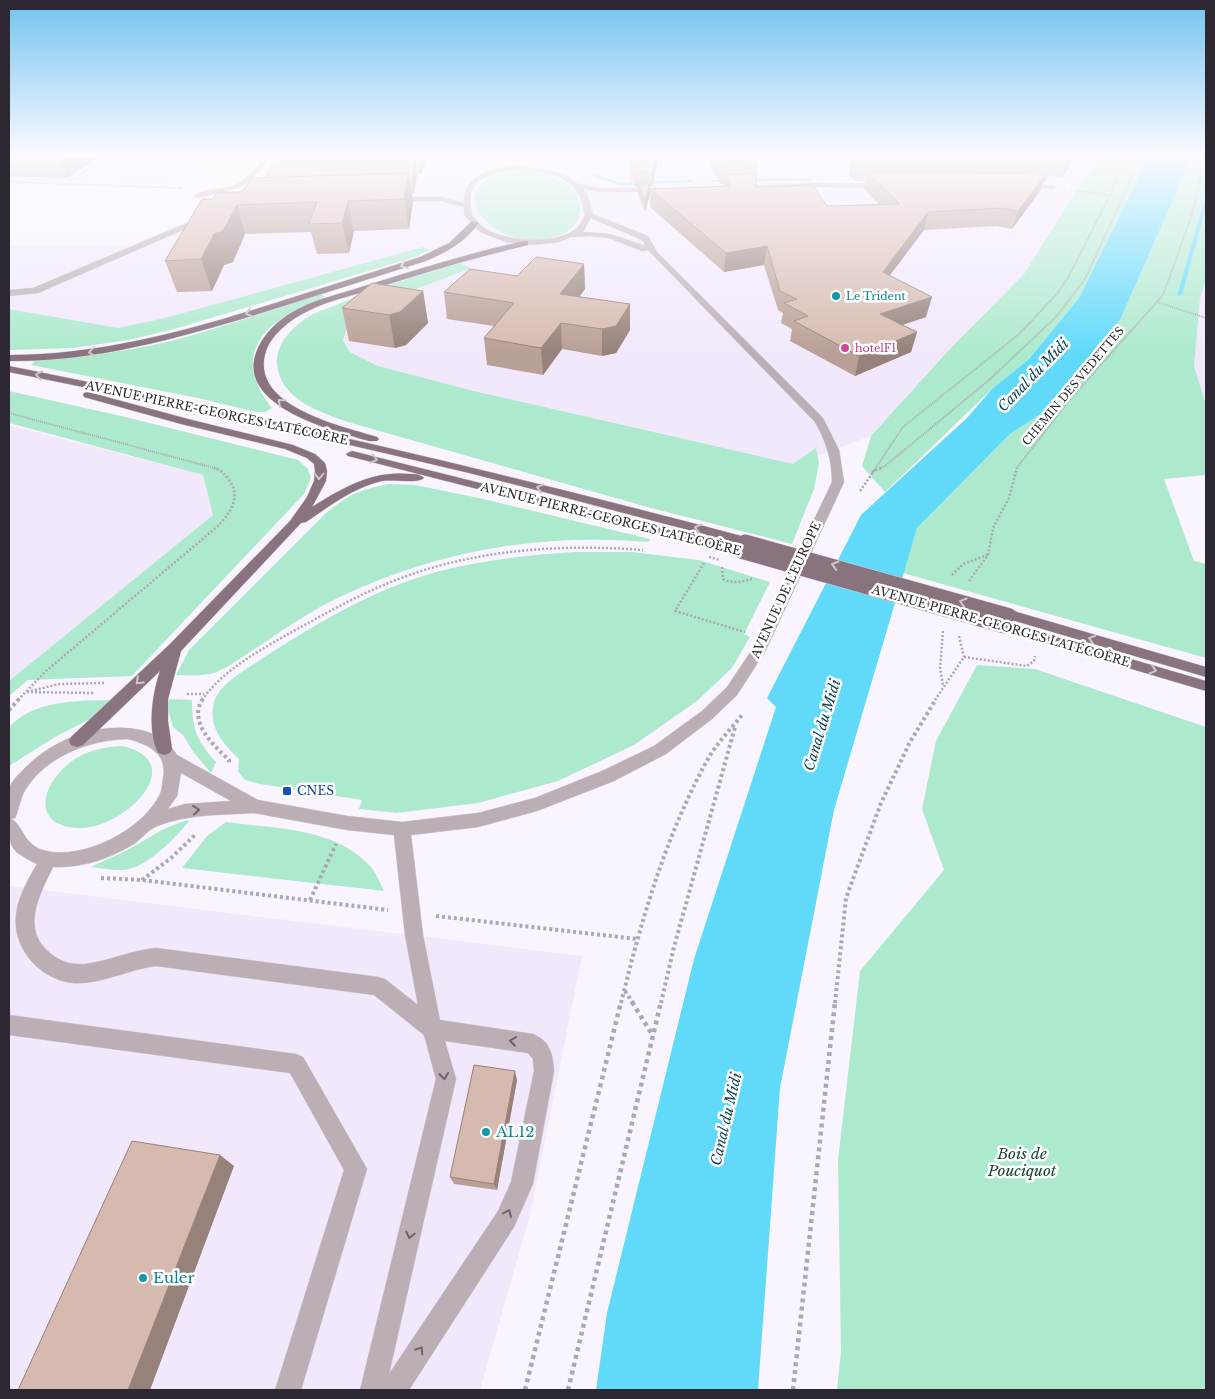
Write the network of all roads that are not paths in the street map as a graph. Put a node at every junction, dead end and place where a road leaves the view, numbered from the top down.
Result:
1 (197, 222) edge
2 (586, 222) edge
3 (608, 222) edge
4 (475, 223) joint
5 (572, 235) junction
6 (525, 242) junction
7 (654, 253) junction
8 (9, 293) edge
9 (9, 358) edge
10 (9, 369) edge
11 (9, 380) edge
12 (88, 395) junction
13 (462, 468) junction
14 (583, 512) junction
15 (294, 524) junction
16 (743, 546) junction
17 (1008, 621) junction
18 (175, 648) junction
19 (1206, 672) edge
20 (1206, 686) edge
21 (77, 741) junction
22 (168, 754) junction
23 (10, 804) edge
24 (254, 806) junction
25 (149, 822) junction
26 (9, 826) edge
27 (402, 829) junction
28 (48, 860) junction
29 (9, 1025) edge
30 (432, 1029) junction
31 (288, 1390) edge
32 (374, 1390) edge
33 (394, 1390) edge

1 - 8 street
2 - 5 street
3 - 7 street, AVENUE DE L'EUROPE
4 - 6 street, AVENUE DE L'EUROPE
4 -> 9 main road
5 - 6 street, AVENUE DE L'EUROPE
5 - 7 street, AVENUE DE L'EUROPE
13 -> 6 main road
7 - 27 street, AVENUE DE L'EUROPE
13 -> 10 main road, AVENUE PIERRE-GEORGES LATÉCOÈRE
11 - 12 main road, AVENUE PIERRE-GEORGES LATÉCOÈRE
12 -> 14 main road, AVENUE PIERRE-GEORGES LATÉCOÈRE
12 -> 15 main road
16 -> 13 main road, AVENUE PIERRE-GEORGES LATÉCOÈRE
14 - 15 main road
14 - 16 main road, AVENUE PIERRE-GEORGES LATÉCOÈRE
15 - 18 main road
16 - 17 main road, AVENUE PIERRE-GEORGES LATÉCOÈRE, bridge
19 -> 17 main road, AVENUE PIERRE-GEORGES LATÉCOÈRE
17 -> 20 main road, AVENUE PIERRE-GEORGES LATÉCOÈRE
18 -> 21 main road
18 - 22 main road
21 - 22 street, AVENUE DE L'EUROPE
21 - 23 street, AVENUE DE L'EUROPE
22 - 24 street, AVENUE DE L'EUROPE
22 - 25 street
25 -> 24 street, AVENUE DE L'EUROPE
24 - 27 street, AVENUE DE L'EUROPE
25 - 28 street
26 - 28 street
27 - 30 street
28 - 30 street
29 - 31 street
30 -> 32 street
33 -> 30 street

